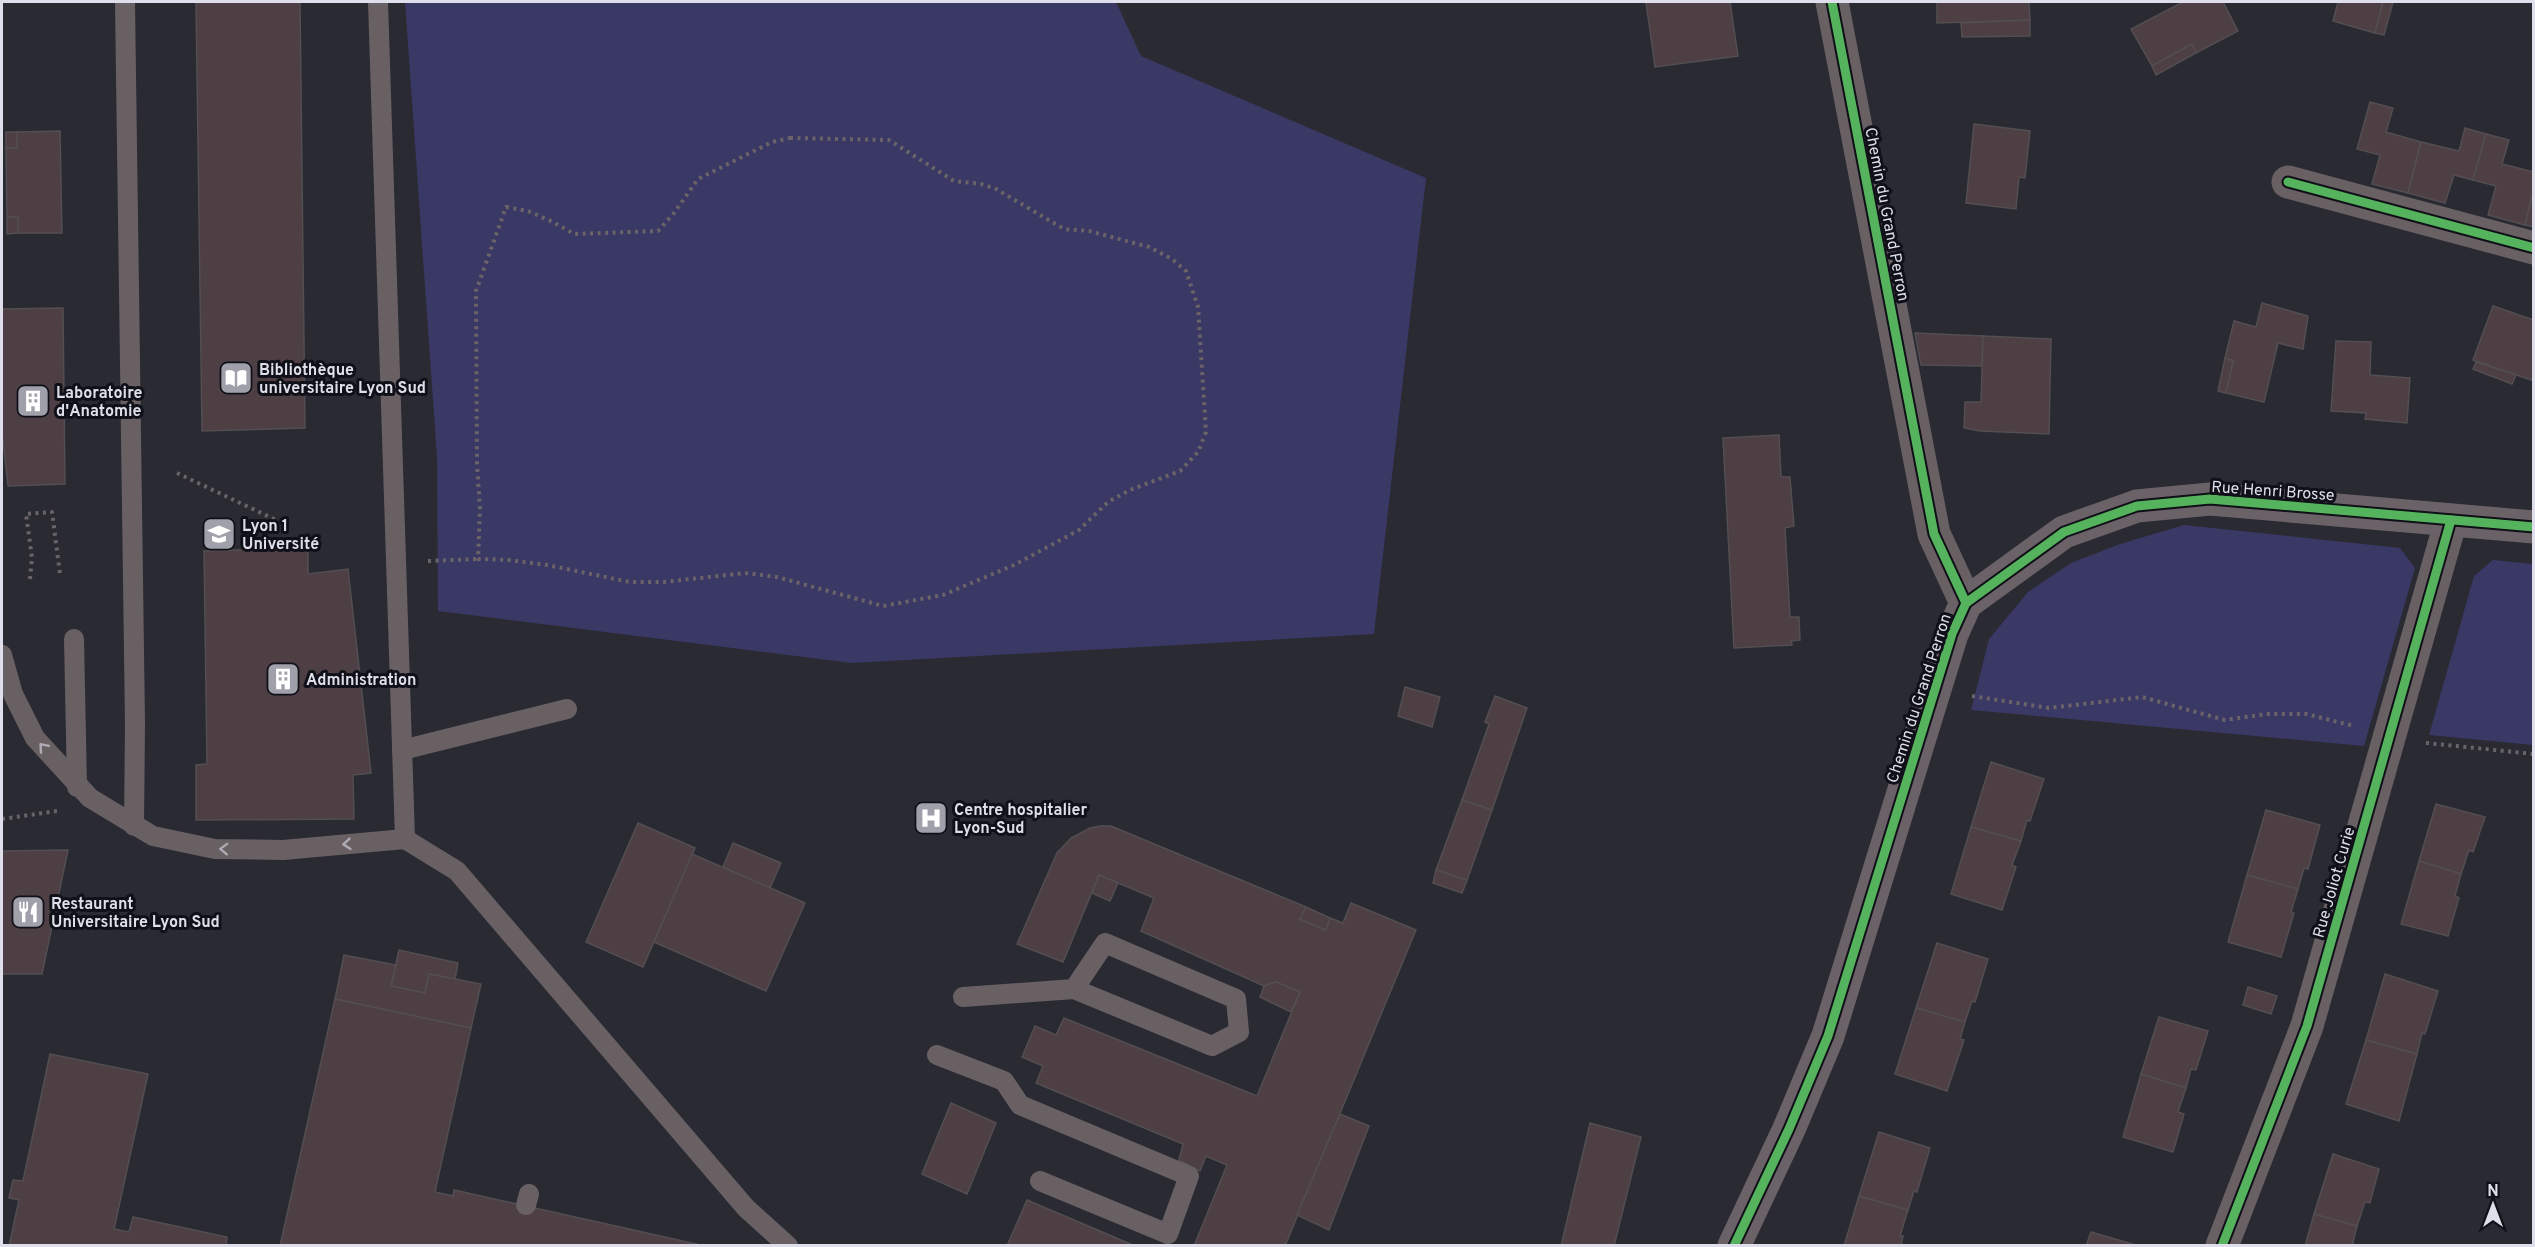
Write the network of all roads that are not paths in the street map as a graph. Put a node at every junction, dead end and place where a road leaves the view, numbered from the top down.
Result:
1 (125, 2) edge
2 (378, 2) edge
3 (1832, 2) edge
4 (2289, 182) dead end
5 (2534, 248) edge
6 (2451, 520) junction
7 (2534, 528) edge
8 (1966, 603) junction
9 (74, 639) dead end
10 (2, 655) edge
11 (567, 709) dead end
12 (402, 750) junction
13 (77, 787) junction
14 (134, 826) junction
15 (405, 839) junction
16 (1074, 988) junction
17 (963, 997) dead end
18 (937, 1055) dead end
19 (1040, 1181) dead end
20 (788, 1245) edge
21 (1734, 1245) edge
22 (2222, 1245) edge

1 - 14 lane
2 - 12 lane
3 - 8 street, Chemin du Grand Perron
4 - 5 street
6 - 7 street, Rue Henri Brosse
6 - 8 street, Rue Henri Brosse
6 - 22 street, Rue Joliot Curie
8 - 21 street, Chemin du Grand Perron
9 - 13 lane
13 -> 10 lane
11 - 12 lane
12 - 15 lane
13 - 14 lane
15 -> 14 lane
15 - 20 lane
16 - 16 lane
16 - 17 lane
18 - 19 lane

